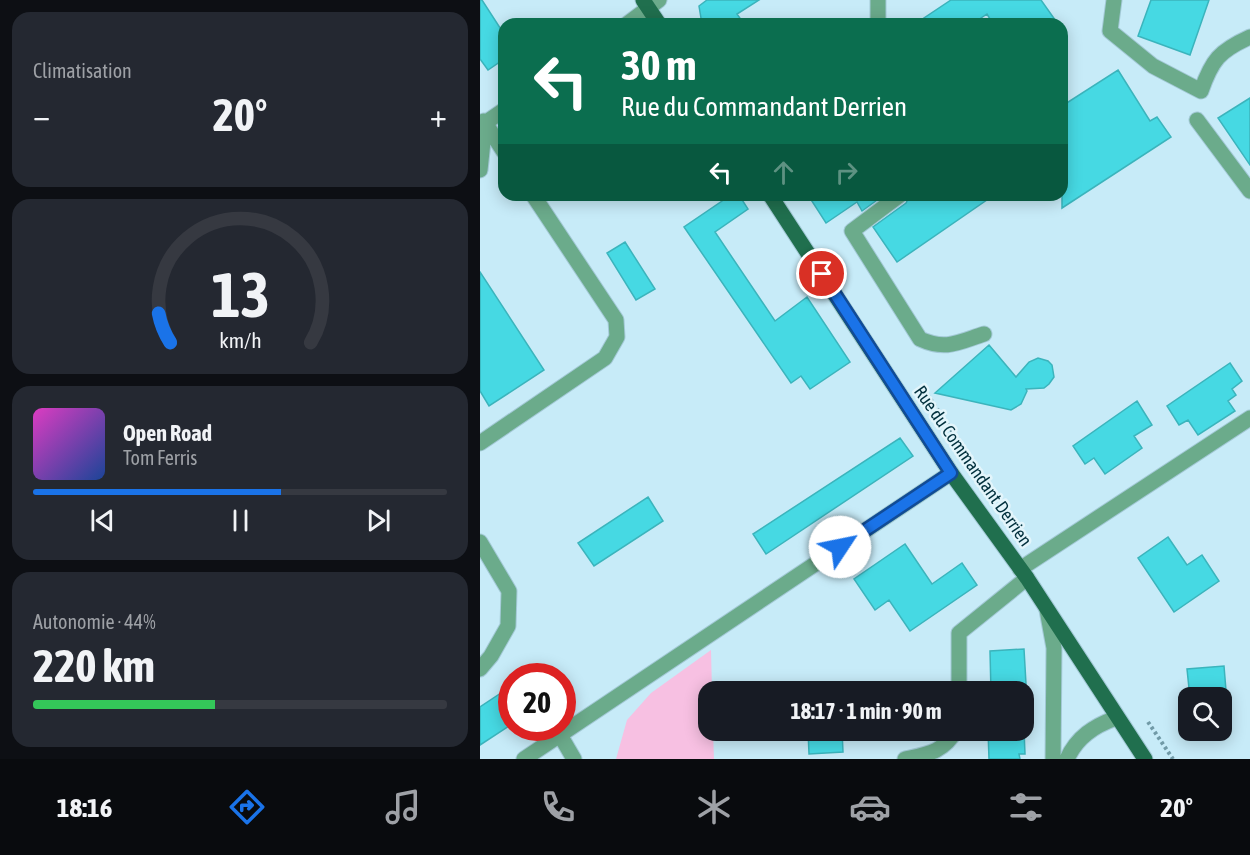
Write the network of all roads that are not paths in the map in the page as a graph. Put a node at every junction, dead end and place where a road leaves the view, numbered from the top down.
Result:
1 (878, 0) edge
2 (1114, 0) edge
3 (650, 2) edge
4 (633, 18) edge
5 (657, 18) edge
6 (878, 18) edge
7 (1250, 37) edge
8 (498, 113) edge
9 (482, 120) edge
10 (1197, 120) dead end
11 (498, 143) edge
12 (480, 170) edge
13 (1250, 191) edge
14 (537, 201) edge
15 (774, 201) edge
16 (892, 201) edge
17 (984, 334) dead end
18 (1250, 418) edge
19 (480, 443) edge
20 (951, 473) junction
21 (480, 542) edge
22 (1024, 574) junction
23 (1046, 607) junction
24 (480, 669) edge
25 (959, 681) edge
26 (1116, 718) junction
27 (576, 724) edge
28 (551, 741) edge
29 (564, 741) edge
30 (950, 741) edge
31 (524, 759) edge
32 (574, 759) edge
33 (905, 759) edge
34 (1053, 759) edge
35 (1067, 759) edge
36 (1144, 759) edge

1 - 6 street
2 - 7 street
3 - 4 street
3 - 5 main road
8 - 9 street
9 - 11 street
9 - 12 street
10 - 13 street
14 - 19 street
15 - 20 main road, Rue du Commandant Derrien
16 - 17 street
18 - 22 street
20 - 22 main road, Rue du Commandant Derrien
20 - 27 street
21 - 24 street
22 - 23 main road, Rue du Commandant Derrien
22 - 25 street
23 - 26 main road, Rue du Commandant Derrien
23 - 34 street
26 - 35 street
26 - 36 main road, Rue du Commandant Derrien
28 - 31 street
29 - 32 street
30 - 33 street

